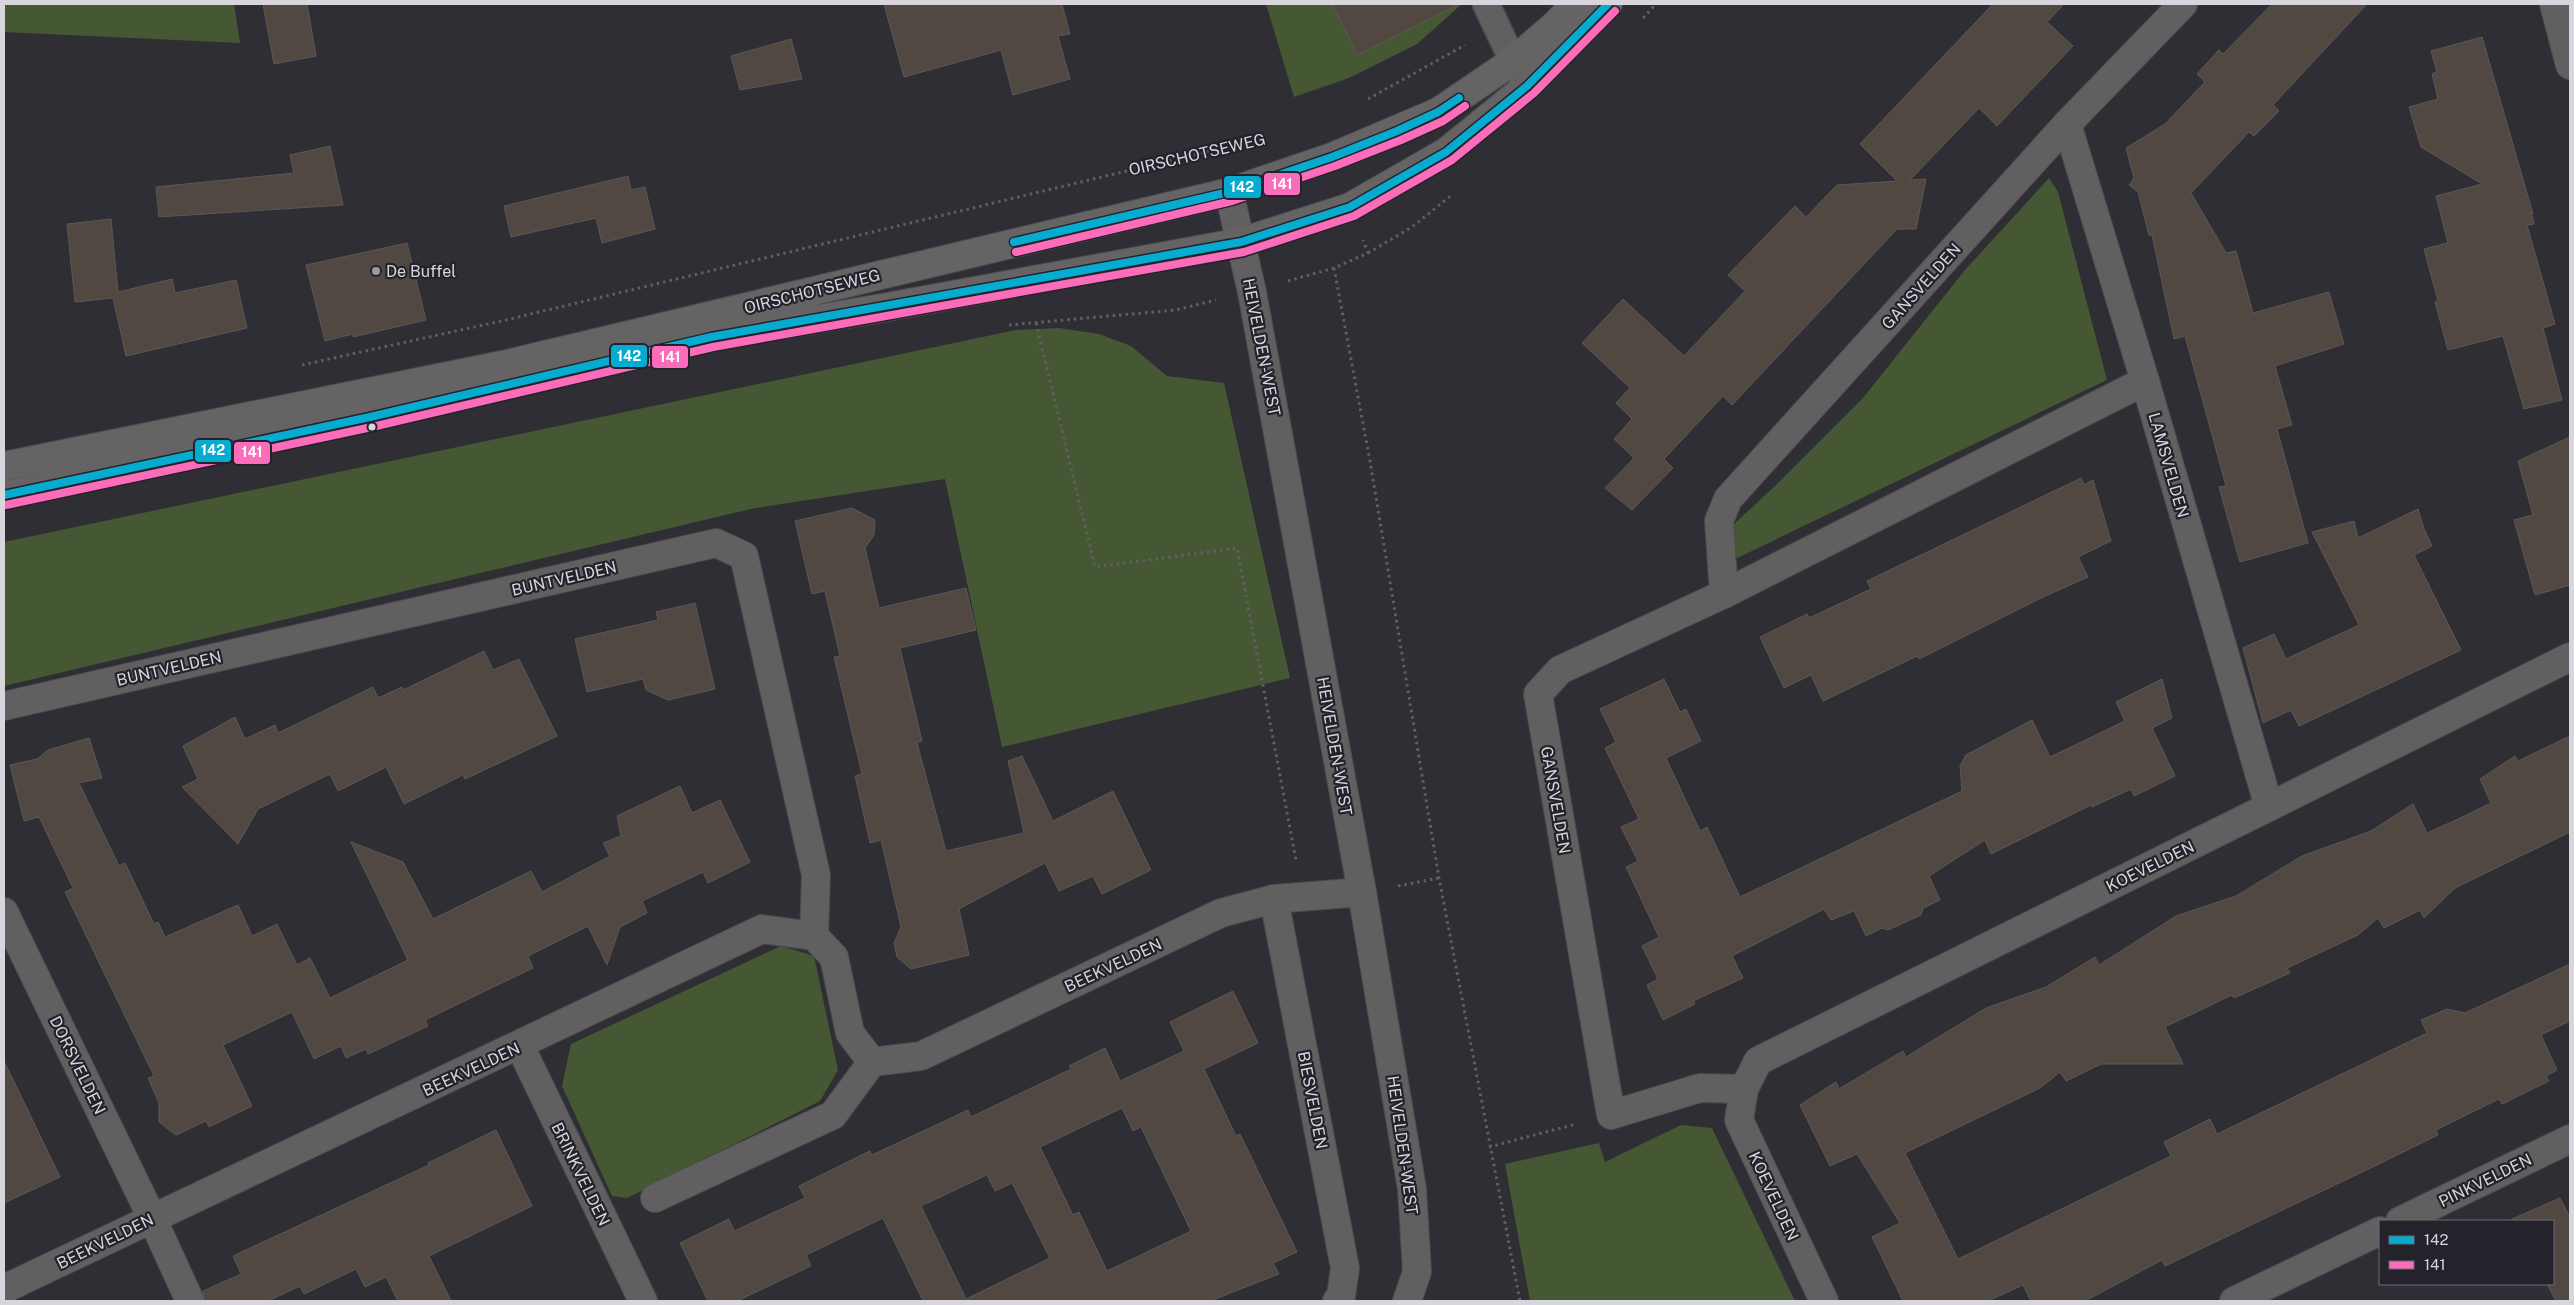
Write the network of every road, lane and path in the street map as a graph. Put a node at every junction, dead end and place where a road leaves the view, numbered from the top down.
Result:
1 (1575, 4) edge
2 (1608, 4) edge
3 (2183, 4) edge
4 (2554, 4) edge
5 (1490, 12) edge
6 (1513, 61) junction
7 (2570, 65) edge
8 (1527, 86) junction
9 (1362, 102) dead end
10 (2067, 124) junction
11 (1261, 139) dead end
12 (1230, 192) junction
13 (1241, 242) junction
14 (1252, 292) junction
15 (1036, 323) junction
16 (1003, 326) dead end
17 (294, 366) dead end
18 (2145, 381) junction
19 (4, 466) edge
20 (4, 494) edge
21 (1724, 594) junction
22 (2570, 657) edge
23 (4, 706) edge
24 (2268, 807) junction
25 (1362, 892) junction
26 (1303, 896) junction
27 (1274, 899) junction
28 (4, 912) edge
29 (814, 936) junction
30 (520, 1046) junction
31 (872, 1062) junction
32 (1744, 1089) junction
33 (1611, 1115) junction
34 (2570, 1139) edge
35 (1489, 1147) junction
36 (655, 1198) dead end
37 (152, 1218) junction
38 (2402, 1220) edge
39 (2379, 1231) edge
40 (4, 1289) edge
41 (190, 1301) edge
42 (643, 1301) edge
43 (1337, 1301) edge
44 (1407, 1301) edge
45 (1520, 1301) edge
46 (1824, 1301) edge
47 (2234, 1301) edge

1 - 6 main road, OIRSCHOTSEWEG
2 - 8 main road, OIRSCHOTSEWEG
3 - 10 street, GANSVELDEN
4 - 7 street
5 - 6 lane
5 - 9 path
6 - 8 lane
6 - 12 main road, OIRSCHOTSEWEG
8 - 13 main road, OIRSCHOTSEWEG
10 - 18 street, LAMSVELDEN
10 - 21 street, GANSVELDEN
11 - 17 path, OIRSCHOTSEWEG
12 - 13 street, HEIVELDEN-WEST
12 - 19 main road, OIRSCHOTSEWEG
13 - 14 street, HEIVELDEN-WEST
13 - 20 main road, OIRSCHOTSEWEG
14 - 15 path
14 - 25 street, HEIVELDEN-WEST
14 - 35 path
15 - 16 path
15 - 26 path
18 - 21 street, GANSVELDEN
18 - 24 street, LAMSVELDEN
21 - 33 street, GANSVELDEN
22 - 24 street, KOEVELDEN
23 - 29 street, BUNTVELDEN
24 - 32 street, KOEVELDEN
25 - 26 street, BEEKVELDEN
25 - 44 street, HEIVELDEN-WEST
26 - 27 street, BEEKVELDEN
27 - 31 street, BEEKVELDEN
27 - 43 street, BIESVELDEN
28 - 37 street, DORSVELDEN
29 - 30 street, BEEKVELDEN
29 - 31 street
30 - 37 street, BEEKVELDEN
30 - 42 street, BRINKVELDEN
31 - 36 street
32 - 33 street
32 - 46 street, KOEVELDEN
33 - 35 path
34 - 38 street, PINKVELDEN
35 - 45 path
37 - 40 street, BEEKVELDEN
37 - 41 street, DORSVELDEN
39 - 47 street

